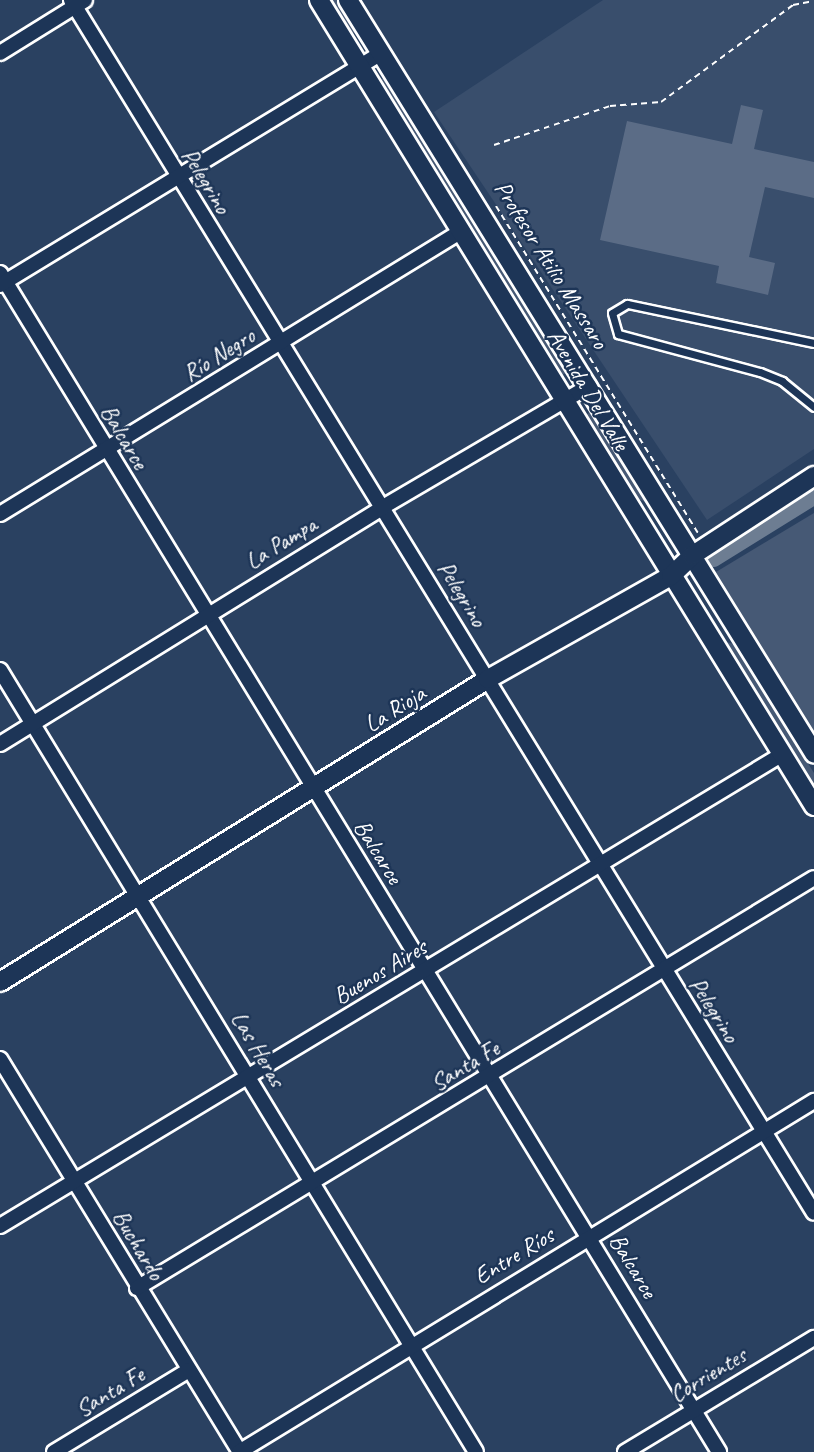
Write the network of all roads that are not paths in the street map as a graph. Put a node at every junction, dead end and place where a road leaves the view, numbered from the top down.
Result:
1 (319, 0) edge
2 (348, 0) edge
3 (77, 2) edge
4 (0, 53) edge
5 (381, 53) junction
6 (359, 66) junction
7 (176, 176) junction
8 (460, 232) junction
9 (2, 280) edge
10 (814, 343) edge
11 (280, 344) junction
12 (589, 386) junction
13 (566, 399) junction
14 (814, 407) edge
15 (106, 451) junction
16 (814, 477) edge
17 (383, 507) junction
18 (0, 514) edge
19 (700, 551) junction
20 (671, 576) junction
21 (206, 616) junction
22 (0, 670) edge
23 (488, 679) junction
24 (33, 724) junction
25 (0, 744) edge
26 (814, 753) edge
27 (781, 755) junction
28 (313, 789) junction
29 (814, 806) edge
30 (599, 866) junction
31 (814, 878) edge
32 (140, 896) junction
33 (663, 970) junction
34 (425, 972) junction
35 (0, 982) edge
36 (0, 1059) edge
37 (248, 1077) junction
38 (490, 1077) junction
39 (814, 1101) edge
40 (763, 1131) junction
41 (75, 1182) junction
42 (314, 1182) junction
43 (814, 1213) edge
44 (0, 1226) edge
45 (589, 1237) junction
46 (137, 1288) junction
47 (814, 1338) edge
48 (410, 1345) junction
49 (189, 1370) junction
50 (693, 1410) junction
51 (54, 1452) edge
52 (239, 1452) edge
53 (476, 1452) edge
54 (625, 1452) edge
55 (719, 1452) edge

1 - 6 main road, Avenida Del Valle
2 - 5 main road, Avenida Del Valle
3 - 4 street
3 - 7 street, Pelegrino
5 - 6 street
5 - 12 main road, Avenida Del Valle
6 - 7 street
6 - 8 main road, Avenida Del Valle
7 - 9 street
7 - 11 street, Pelegrino
8 - 11 street, Río Negro
8 - 13 main road, Avenida Del Valle
9 - 15 street, Balcarce
10 - 14 lane
11 - 15 street, Río Negro
11 - 17 street, Pelegrino
12 - 13 street, La Pampa
12 - 19 main road, Avenida Del Valle
13 - 17 street, La Pampa
13 - 20 main road, Avenida Del Valle
15 - 18 street, Río Negro
15 - 21 street, Balcarce
16 - 19 main road, La Rioja
17 - 21 street, La Pampa
17 - 23 street, Pelegrino
19 - 20 main road, La Rioja
19 - 26 main road, Avenida Del Valle
20 - 23 main road, La Rioja
20 - 27 main road, Avenida Del Valle
21 - 24 street, La Pampa
21 - 28 street, Balcarce
22 - 24 street, Las Heras
23 - 28 main road, La Rioja
23 - 30 street, Pelegrino
24 - 25 street, La Pampa
24 - 32 street, Las Heras
27 - 29 main road, Avenida Del Valle
27 - 30 street, Buenos Aires
28 - 32 main road, La Rioja
28 - 34 street, Balcarce
30 - 33 street, Pelegrino
30 - 34 street, Buenos Aires
31 - 33 street, Santa Fe
32 - 35 main road, La Rioja
32 - 37 street, Las Heras
33 - 38 street, Santa Fe
33 - 40 street, Pelegrino
34 - 37 street, Buenos Aires
34 - 38 street, Balcarce
36 - 41 street, Buchardo
37 - 41 street, Buenos Aires
37 - 42 street, Las Heras
38 - 42 street, Santa Fe
38 - 45 street, Balcarce
39 - 40 street, Entre Ríos
40 - 43 street, Pelegrino
40 - 45 street, Entre Ríos
41 - 44 street, Buenos Aires
41 - 46 street, Buchardo
42 - 46 street, Santa Fe
42 - 48 street, Las Heras
45 - 48 street, Entre Ríos
45 - 50 street, Balcarce
46 - 49 street, Buchardo
47 - 50 street, Corrientes
48 - 52 street, Entre Ríos
48 - 53 street, Las Heras
49 - 51 street, Santa Fe
49 - 52 street, Buchardo
50 - 54 street, Corrientes
50 - 55 street, Balcarce

